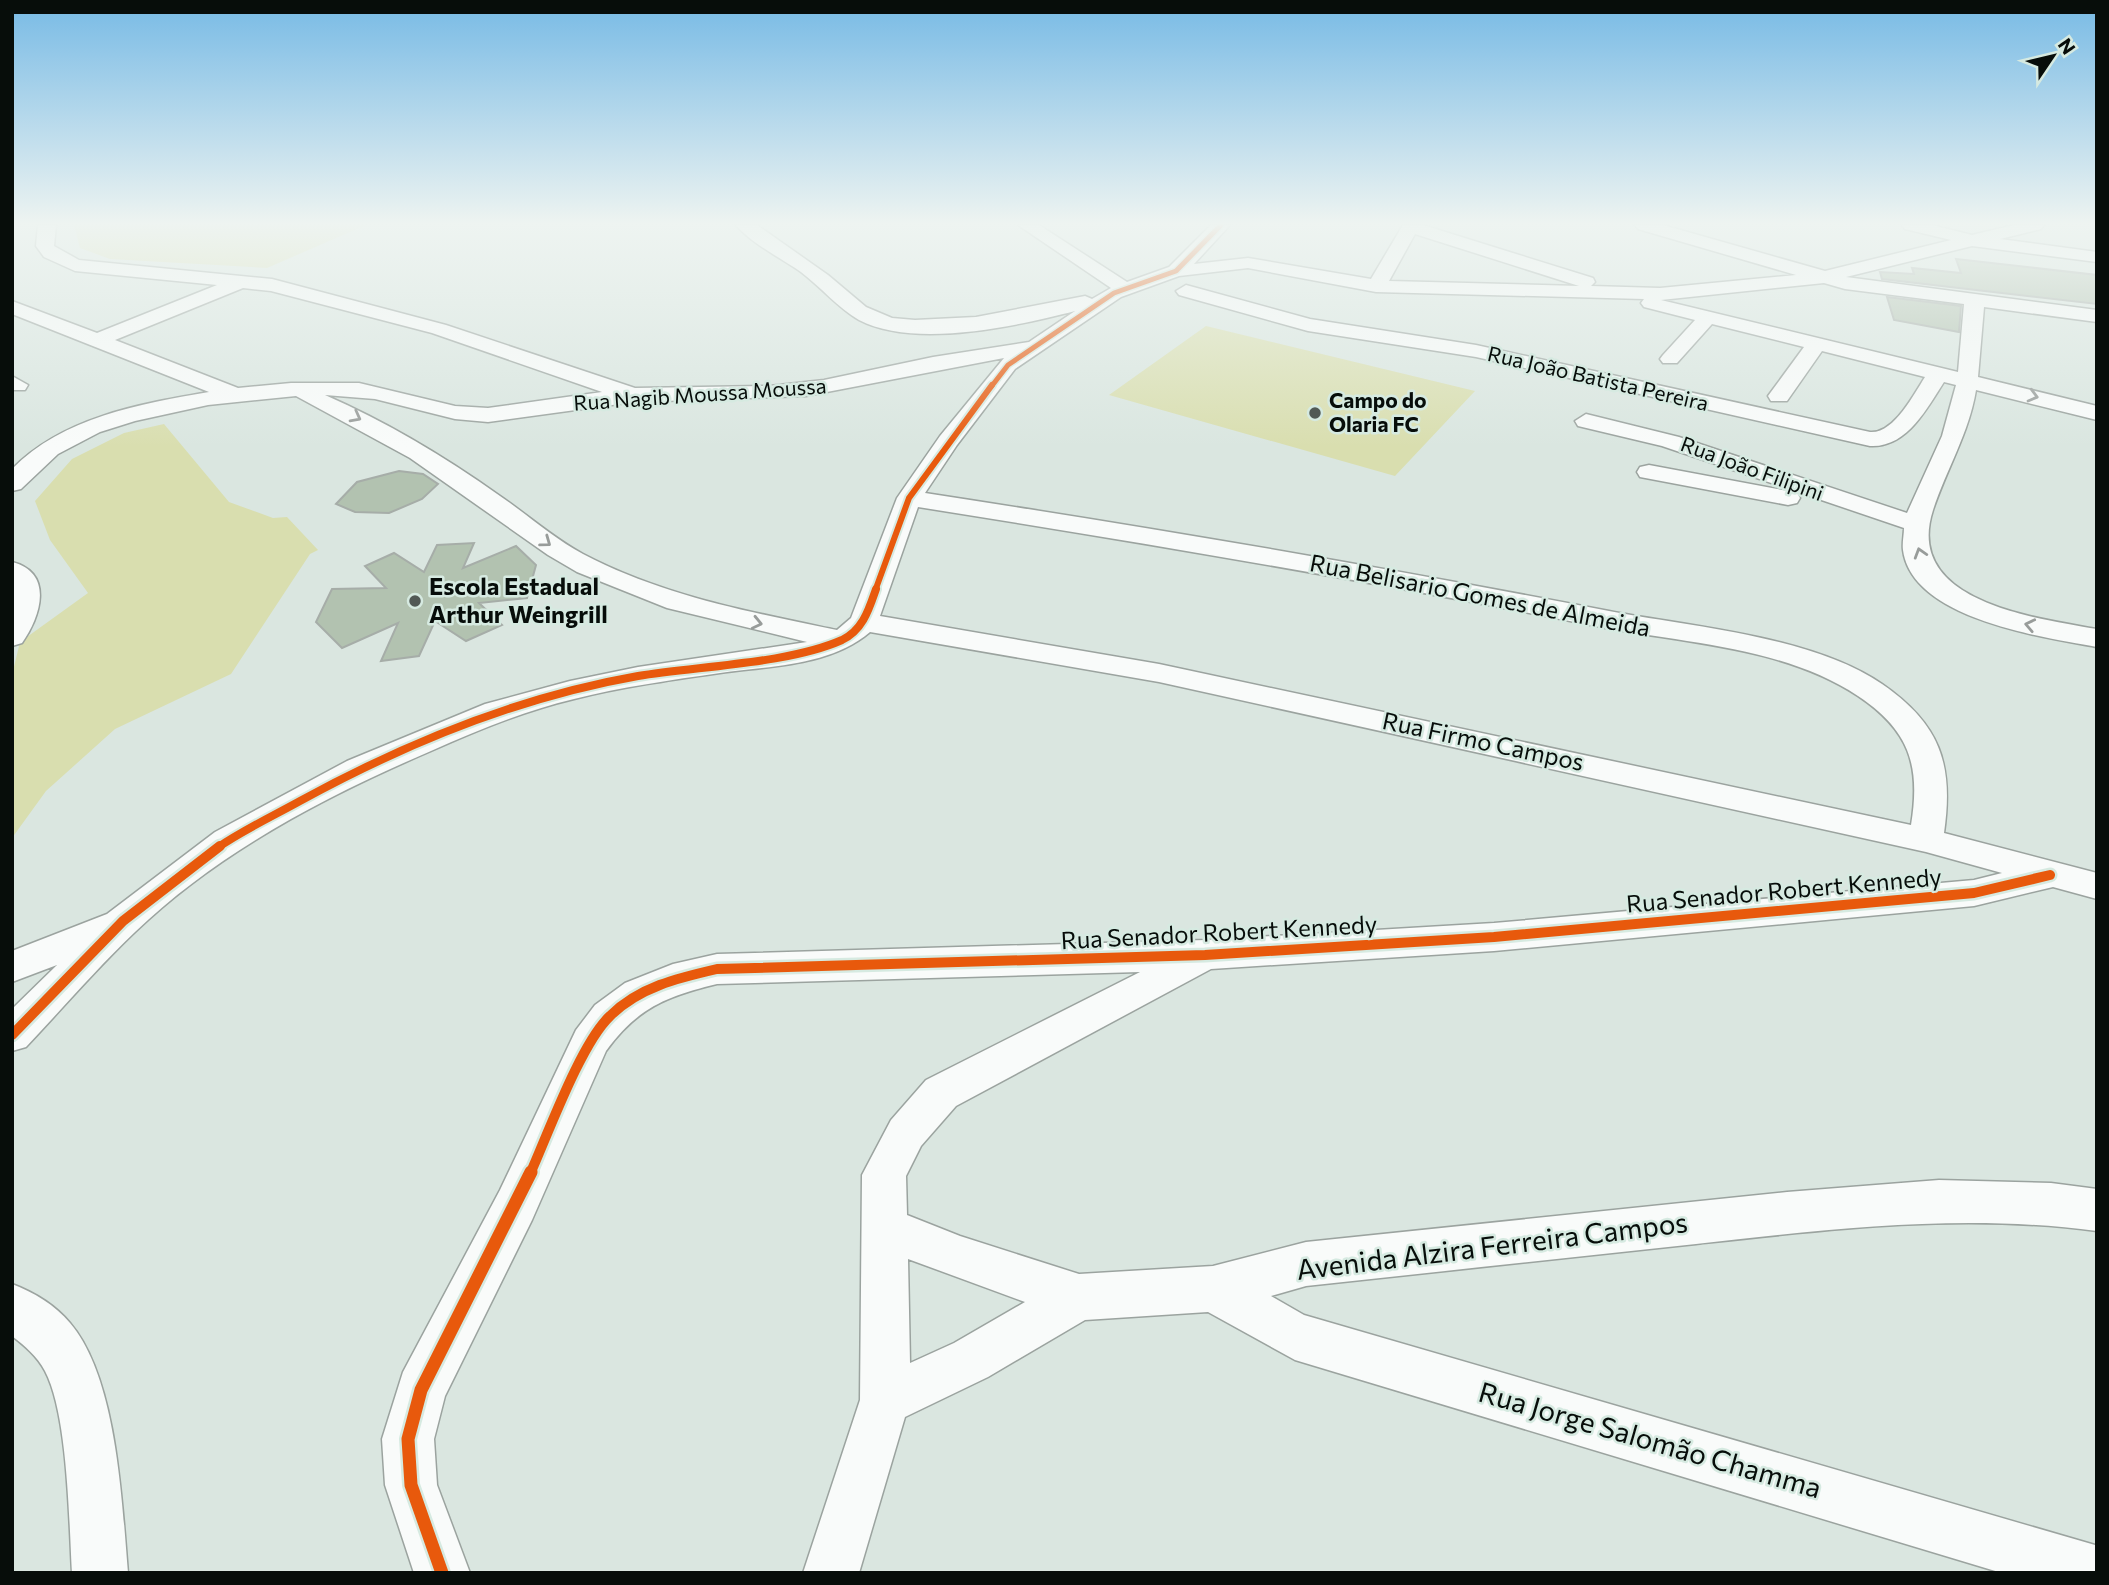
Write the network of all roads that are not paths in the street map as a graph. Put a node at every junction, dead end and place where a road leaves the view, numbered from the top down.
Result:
1 (198, 299) edge
2 (329, 299) edge
3 (846, 299) edge
4 (1091, 299) edge
5 (1105, 299) edge
6 (1233, 299) edge
7 (1639, 299) edge
8 (1952, 299) edge
9 (1974, 302) junction
10 (12, 307) edge
11 (2097, 316) edge
12 (1707, 318) junction
13 (97, 340) junction
14 (1817, 344) junction
15 (1032, 346) junction
16 (1670, 359) dead end
17 (1938, 373) junction
18 (1969, 379) junction
19 (295, 388) junction
20 (633, 395) junction
21 (234, 396) junction
22 (1779, 396) dead end
23 (2096, 406) edge
24 (1587, 421) dead end
25 (12, 456) edge
26 (1649, 472) dead end
27 (12, 484) edge
28 (909, 498) junction
29 (1850, 505) junction
30 (1917, 524) junction
31 (12, 570) edge
32 (16, 623) edge
33 (854, 630) junction
34 (2097, 638) edge
35 (1926, 840) junction
36 (2050, 875) junction
37 (2097, 886) edge
38 (122, 921) junction
39 (1205, 955) junction
40 (12, 967) edge
41 (12, 1035) edge
42 (2097, 1210) edge
43 (883, 1227) junction
44 (1213, 1289) junction
45 (1079, 1297) junction
46 (12, 1307) edge
47 (885, 1400) junction
48 (100, 1573) edge
49 (442, 1573) edge
50 (831, 1573) edge
51 (2095, 1573) edge

1 - 13 street
2 - 20 street
3 - 4 street
5 - 15 street
6 - 17 street, Rua João Batista Pereira
7 - 12 street
8 - 9 street
9 - 11 street
9 - 18 street
10 - 13 street
12 - 14 street
12 - 16 street
13 - 21 street
14 - 17 street
14 - 22 street
15 - 20 street, Rua Nagib Moussa Moussa
15 - 28 street
17 - 18 street
18 -> 23 street
18 - 30 street
19 - 20 street, Rua Nagib Moussa Moussa
19 - 21 street, Rua Nagib Moussa Moussa
19 -> 33 street, Rua Firmo Campos
21 - 25 street
21 - 27 street, Rua Nagib Moussa Moussa
24 - 29 street, Rua João Filipini
26 - 29 street
28 - 33 street
28 - 35 street, Rua Belisario Gomes de Almeida
29 - 30 street, Rua João Filipini
34 -> 30 street
31 - 32 street
33 - 35 street, Rua Firmo Campos
33 - 38 street
35 - 36 street, Rua Firmo Campos
36 - 37 street, Rua Firmo Campos
36 - 39 street, Rua Senador Robert Kennedy
38 - 40 street
38 - 41 street
39 - 43 street
39 - 49 street, Rua Senador Robert Kennedy
42 - 44 street, Avenida Alzira Ferreira Campos
43 - 45 street
43 - 47 street
44 - 45 street, Avenida Alzira Ferreira Campos
44 - 51 street, Rua Jorge Salomão Chamma
45 - 47 street, Avenida Alzira Ferreira Campos
46 - 48 street
47 - 50 street

